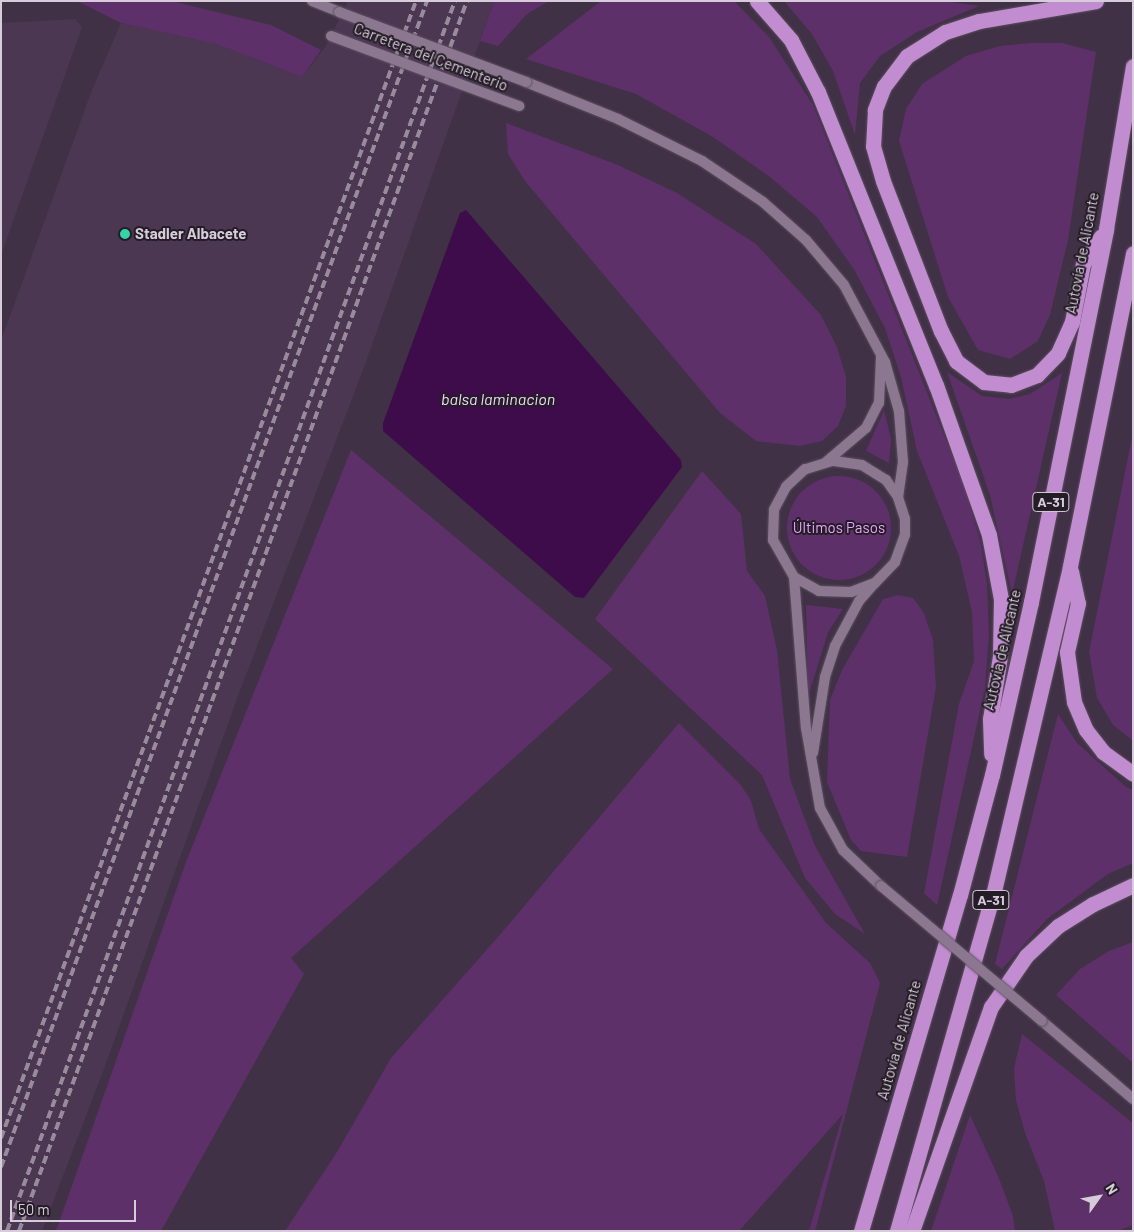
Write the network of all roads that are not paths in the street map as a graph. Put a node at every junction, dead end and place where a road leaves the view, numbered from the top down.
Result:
1 (312, 1) edge
2 (757, 1) edge
3 (1096, 1) edge
4 (331, 36) dead end
5 (1133, 66) edge
6 (519, 106) dead end
7 (1106, 229) junction
8 (1133, 253) edge
9 (883, 357) junction
10 (826, 462) junction
11 (898, 497) junction
12 (1070, 566) junction
13 (794, 578) junction
14 (875, 583) junction
15 (811, 761) junction
16 (1133, 774) edge
17 (992, 775) junction
18 (1133, 885) edge
19 (1133, 1099) edge
20 (861, 1231) edge
21 (897, 1231) edge
22 (912, 1231) edge

1 - 9 street, Carretera del Cementerio, bridge
2 - 17 highway
3 - 7 highway
4 - 6 street, Carretera del Cementerio, bridge
5 - 7 highway, Autovía de Alicante / A-31
7 - 17 highway, Autovía de Alicante / A-31
8 - 12 highway, A-31
9 - 10 street
9 - 11 street, Carretera del Cementerio
10 - 11 street
10 - 13 street
11 - 14 street
12 - 16 highway
12 - 21 highway, A-31
13 - 14 street
13 - 15 street
14 - 15 street
15 - 19 street, bridge
17 - 20 highway, Autovía de Alicante / A-31
18 - 22 highway

